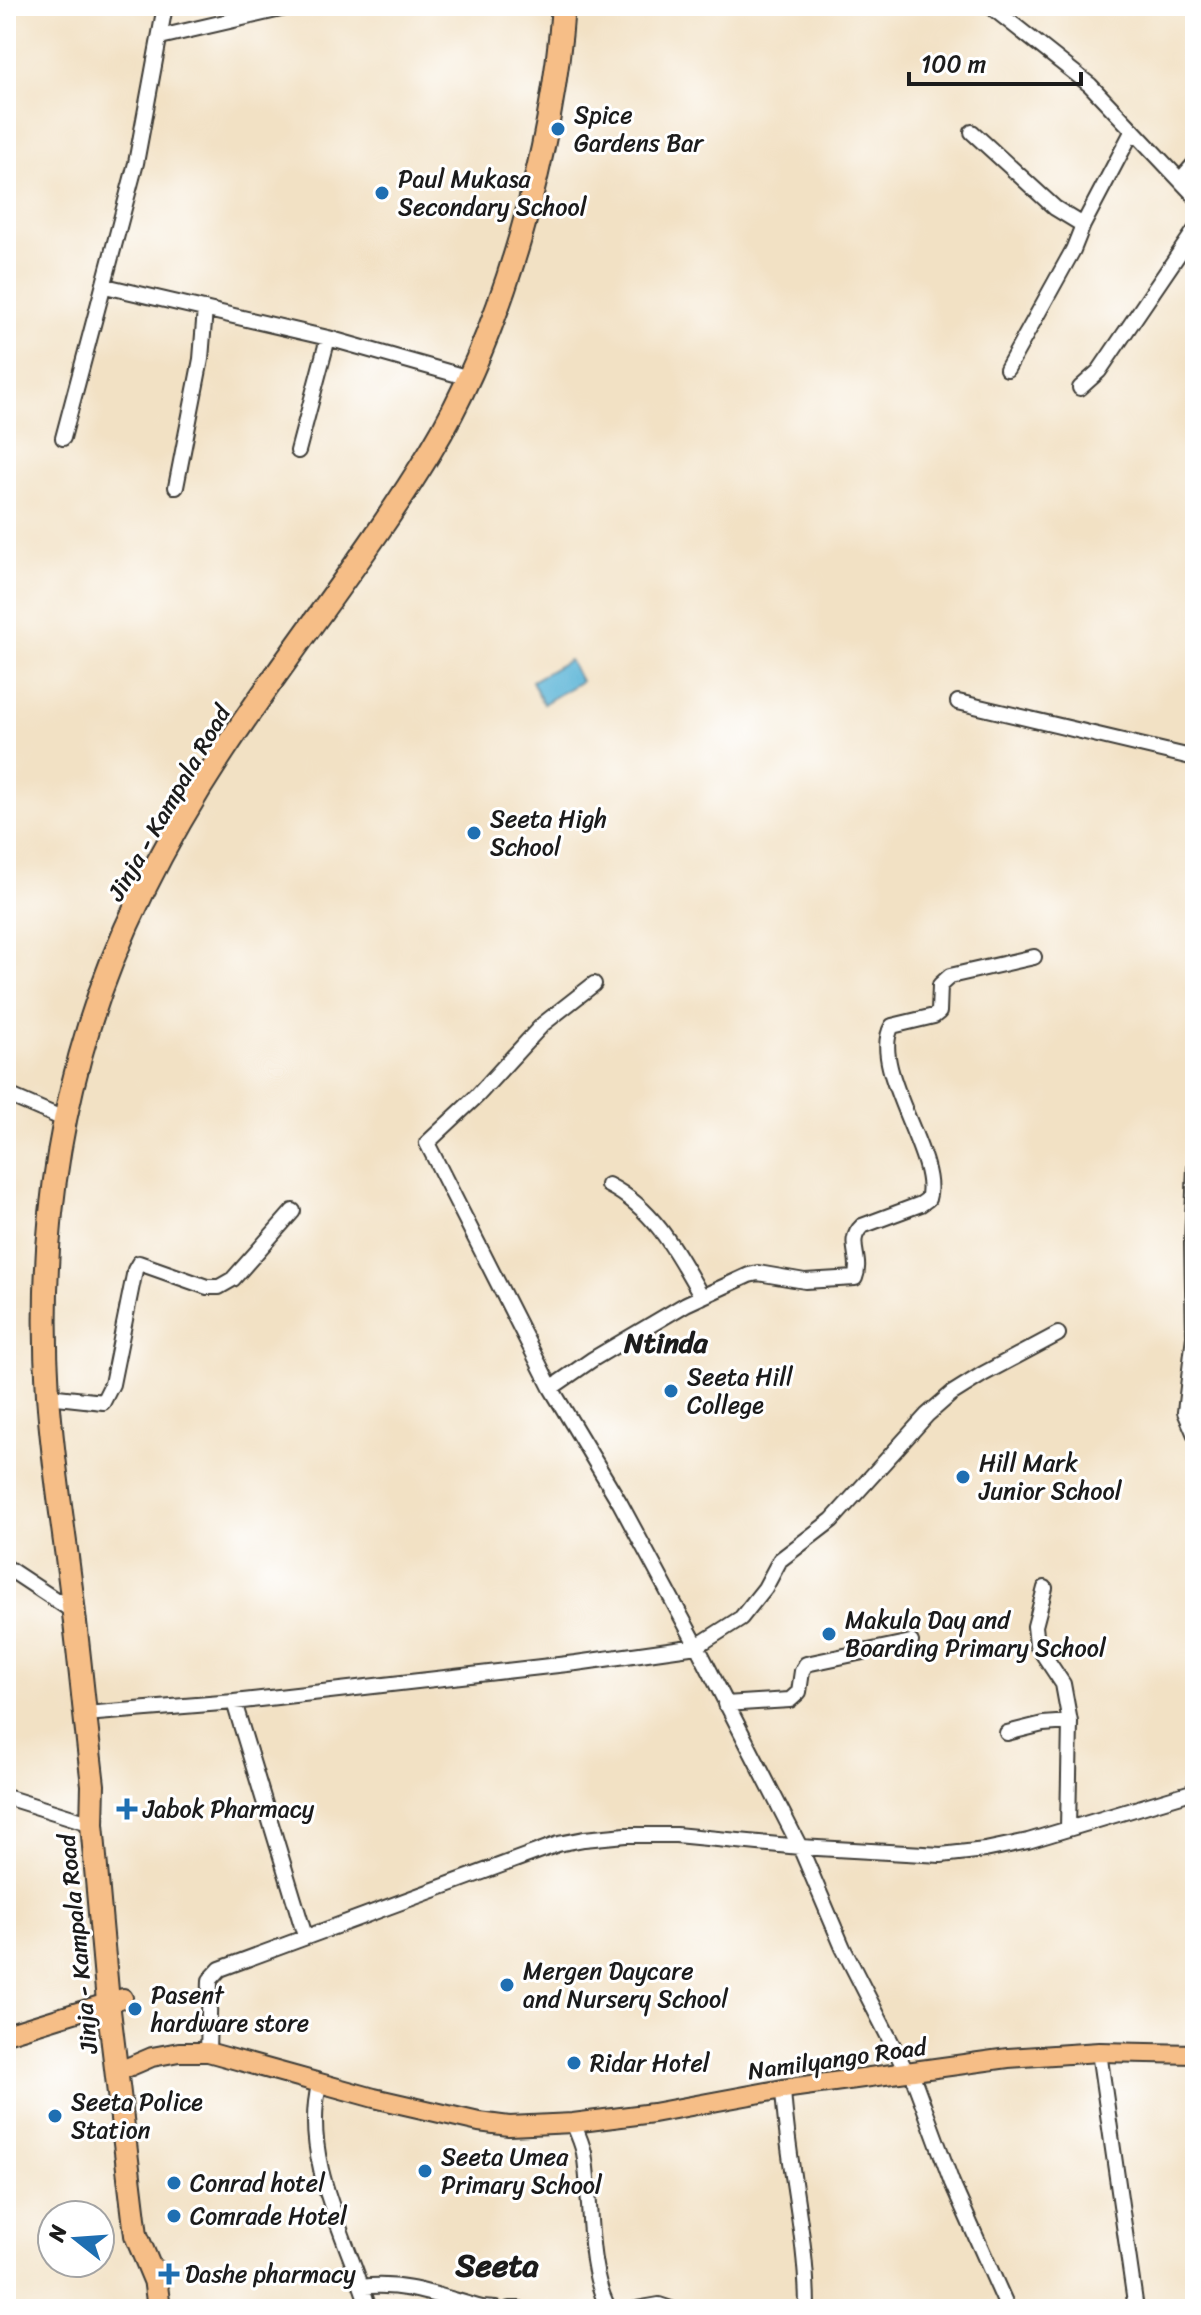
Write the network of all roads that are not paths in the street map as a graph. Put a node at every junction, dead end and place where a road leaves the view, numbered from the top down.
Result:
1 (165, 6) edge
2 (294, 6) edge
3 (563, 6) edge
4 (990, 6) edge
5 (160, 37) junction
6 (1133, 130) junction
7 (972, 132) dead end
8 (1195, 163) edge
9 (1181, 179) junction
10 (1195, 196) edge
11 (1083, 225) junction
12 (1195, 230) edge
13 (105, 286) junction
14 (205, 309) junction
15 (328, 338) junction
16 (1007, 369) dead end
17 (469, 378) junction
18 (1080, 388) dead end
19 (63, 438) dead end
20 (298, 451) dead end
21 (176, 487) dead end
22 (958, 702) dead end
23 (1195, 758) edge
24 (1034, 957) dead end
25 (594, 984) dead end
26 (6, 1094) edge
27 (66, 1120) junction
28 (1195, 1166) edge
29 (608, 1185) dead end
30 (293, 1211) dead end
31 (702, 1297) junction
32 (1058, 1334) dead end
33 (551, 1388) junction
34 (48, 1396) junction
35 (1195, 1435) edge
36 (6, 1567) edge
37 (1045, 1588) dead end
38 (74, 1612) junction
39 (911, 1642) dead end
40 (697, 1646) junction
41 (234, 1702) junction
42 (725, 1704) junction
43 (85, 1714) junction
44 (1070, 1722) junction
45 (1007, 1733) dead end
46 (93, 1785) junction
47 (1195, 1791) edge
48 (6, 1797) edge
49 (92, 1824) junction
50 (1068, 1829) junction
51 (800, 1847) junction
52 (305, 1936) junction
53 (116, 2000) junction
54 (6, 2034) edge
55 (208, 2052) junction
56 (1099, 2052) junction
57 (1195, 2054) edge
58 (124, 2069) junction
59 (909, 2073) junction
60 (319, 2085) junction
61 (783, 2089) junction
62 (573, 2123) junction
63 (362, 2287) junction
64 (159, 2309) edge
65 (369, 2309) edge
66 (496, 2309) edge
67 (509, 2309) edge
68 (520, 2309) edge
69 (609, 2309) edge
70 (636, 2309) edge
71 (671, 2309) edge
72 (807, 2309) edge
73 (1008, 2309) edge
74 (1136, 2309) edge

1 - 5 street
2 - 5 street
3 - 17 highway, Jinja - Kampala Road
4 - 6 street
5 - 13 street
6 - 9 street
6 - 11 street
7 - 11 street
8 - 9 street
9 - 10 street
11 - 16 street
12 - 18 street
13 - 14 street
13 - 19 street
14 - 15 street
14 - 21 street
15 - 17 street
15 - 20 street
17 - 27 highway, Jinja - Kampala Road
22 - 23 street
24 - 31 street
25 - 33 street
26 - 27 street
27 - 34 highway, Jinja - Kampala Road
28 - 35 street
29 - 31 street
30 - 34 street
31 - 33 street
32 - 40 street
33 - 40 street
34 - 38 highway, Jinja - Kampala Road
36 - 38 street
37 - 44 street
38 - 43 highway, Jinja - Kampala Road
39 - 42 street
40 - 41 street
40 - 42 street
41 - 43 street
41 - 52 street
42 - 51 street
43 - 46 highway, Jinja - Kampala Road
44 - 45 street
44 - 50 street
46 - 49 highway, Jinja - Kampala Road
46 - 53 highway, Jinja - Kampala Road
47 - 50 street
48 - 49 street
49 - 53 highway, Jinja - Kampala Road
50 - 51 street
51 - 52 street
51 - 59 street
52 - 55 street
53 - 54 main road
53 - 58 highway, Jinja - Kampala Road
55 - 58 main road, Namilyango Road
55 - 60 main road, Namilyango Road
56 - 57 main road, Namilyango Road
56 - 59 main road, Namilyango Road
56 - 74 street
58 - 64 highway, Jinja - Kampala Road
59 - 61 main road, Namilyango Road
59 - 73 street
60 - 62 main road, Namilyango Road
60 - 63 street
61 - 62 main road, Namilyango Road
61 - 72 street
62 - 69 street
63 - 65 street
63 - 66 street
67 - 68 street
70 - 71 street

